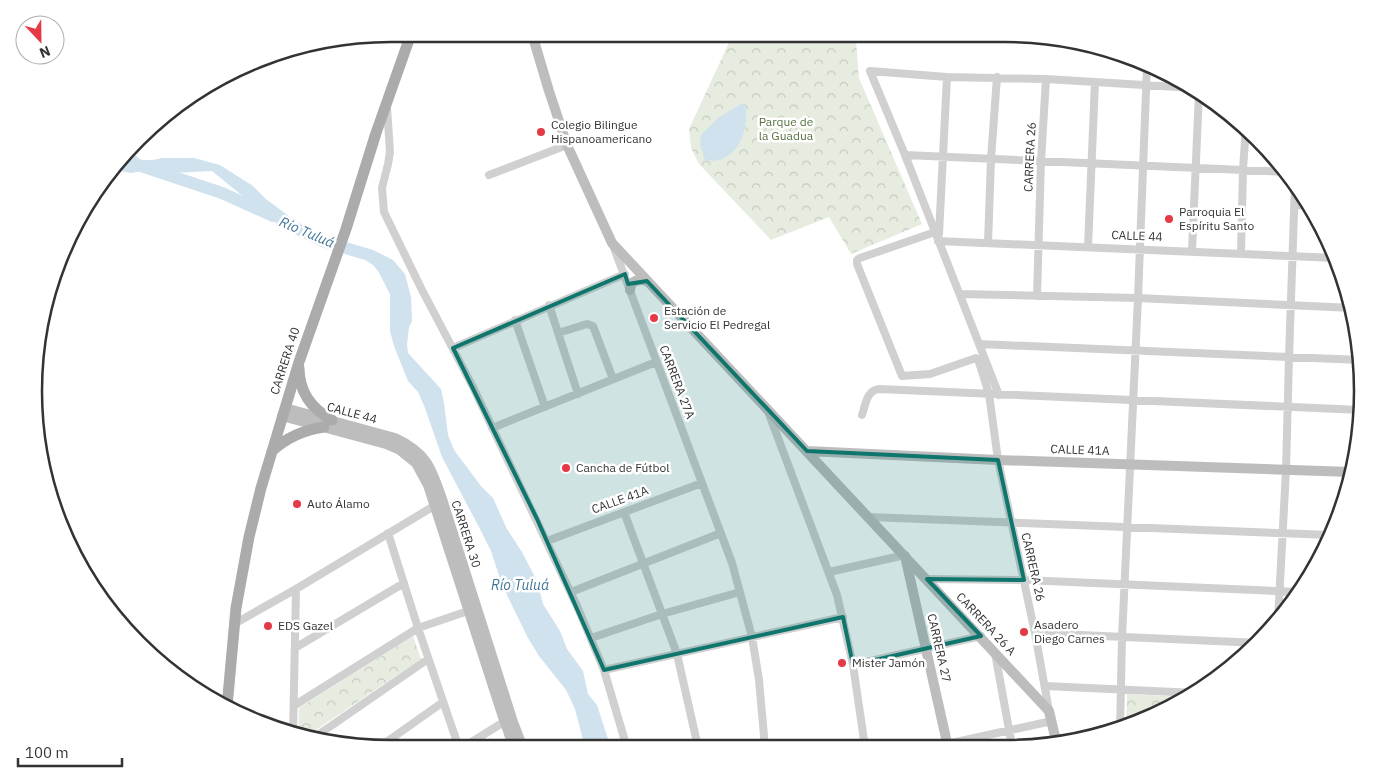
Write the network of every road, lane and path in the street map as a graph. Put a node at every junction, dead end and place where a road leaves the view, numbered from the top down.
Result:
1 (408, 42) edge
2 (534, 42) edge
3 (1147, 72) edge
4 (947, 77) junction
5 (998, 77) junction
6 (1046, 79) junction
7 (1095, 82) junction
8 (1146, 84) junction
9 (1175, 87) edge
10 (1199, 101) edge
11 (387, 103) junction
12 (1245, 138) edge
13 (567, 144) junction
14 (905, 155) junction
15 (944, 157) junction
16 (991, 159) junction
17 (1041, 161) junction
18 (1091, 163) junction
19 (1143, 165) junction
20 (1195, 168) junction
21 (1243, 169) junction
22 (1276, 171) edge
23 (489, 175) dead end
24 (1294, 196) edge
25 (1294, 205) junction
26 (1301, 205) edge
27 (937, 231) junction
28 (938, 241) junction
29 (612, 243) junction
30 (988, 243) junction
31 (1039, 245) junction
32 (1088, 247) junction
33 (1140, 249) junction
34 (1192, 251) junction
35 (1241, 253) junction
36 (1292, 255) junction
37 (1328, 257) edge
38 (625, 274) junction
39 (647, 281) junction
40 (630, 290) junction
41 (960, 294) junction
42 (1037, 296) junction
43 (1138, 298) junction
44 (1291, 304) junction
45 (549, 305) junction
46 (1344, 307) edge
47 (515, 320) junction
48 (558, 333) junction
49 (979, 344) junction
50 (452, 348) junction
51 (1136, 350) junction
52 (1288, 356) junction
53 (1353, 360) edge
54 (299, 362) junction
55 (656, 362) junction
56 (613, 379) junction
57 (578, 394) junction
58 (989, 394) junction
59 (999, 395) junction
60 (1133, 401) junction
61 (1287, 407) junction
62 (545, 408) junction
63 (767, 408) junction
64 (1354, 410) edge
65 (284, 412) junction
66 (862, 415) dead end
67 (328, 424) junction
68 (492, 428) junction
69 (409, 450) joint
70 (807, 451) junction
71 (271, 452) junction
72 (998, 460) junction
73 (421, 462) junction
74 (1130, 464) junction
75 (1286, 470) junction
76 (1345, 472) edge
77 (702, 483) junction
78 (434, 506) junction
79 (624, 512) junction
80 (868, 516) junction
81 (1011, 524) junction
82 (1126, 527) junction
83 (388, 533) junction
84 (721, 533) junction
85 (1282, 534) junction
86 (1324, 535) edge
87 (547, 541) junction
88 (905, 555) junction
89 (644, 564) junction
90 (829, 572) junction
91 (927, 579) junction
92 (1024, 580) junction
93 (404, 582) junction
94 (1124, 585) junction
95 (296, 589) junction
96 (570, 592) junction
97 (740, 592) junction
98 (1278, 592) junction
99 (1291, 592) edge
100 (469, 605) junction
101 (1278, 609) edge
102 (662, 614) junction
103 (843, 617) junction
104 (234, 624) junction
105 (418, 628) junction
106 (1036, 633) junction
107 (981, 636) junction
108 (752, 637) junction
109 (591, 638) junction
110 (1122, 638) junction
111 (1247, 643) edge
112 (295, 648) junction
113 (926, 649) junction
114 (995, 651) junction
115 (677, 654) junction
116 (428, 659) junction
117 (853, 665) junction
118 (604, 670) junction
119 (1045, 686) junction
120 (1120, 689) junction
121 (1183, 692) edge
122 (228, 700) edge
123 (443, 702) junction
124 (295, 705) junction
125 (1050, 716) junction
126 (508, 720) junction
127 (1120, 721) edge
128 (293, 726) edge
129 (1009, 730) junction
130 (320, 733) edge
131 (1055, 737) edge
132 (389, 740) edge
133 (457, 740) edge
134 (474, 740) edge
135 (512, 740) edge
136 (519, 740) edge
137 (626, 740) edge
138 (696, 740) edge
139 (764, 740) edge
140 (864, 740) edge
141 (947, 740) edge
142 (968, 740) edge
143 (1011, 740) edge

1 - 11 main road, CARRERA 40
2 - 13 street, CARRERA 27A
3 - 8 street
4 - 5 street
4 - 14 street
4 - 15 street
5 - 6 street
5 - 16 street
6 - 7 street
6 - 17 street, CARRERA 26
7 - 8 street
7 - 18 street
8 - 9 street
8 - 19 street
10 - 20 street
11 - 50 street
11 - 54 main road, CARRERA 40
12 - 21 street
13 - 23 street
13 - 29 street, CARRERA 27A
14 - 15 street
14 - 27 street
15 - 16 street
15 - 27 street
16 - 17 street
16 - 30 street
17 - 18 street
17 - 31 street, CARRERA 26
18 - 19 street
18 - 32 street
19 - 20 street
19 - 33 street
20 - 21 street
20 - 34 street
21 - 22 street
21 - 35 street
24 - 25 street
25 - 26 street
25 - 36 street
27 - 28 street
27 - 58 street, CARRERA 26
28 - 30 street, CALLE 44
28 - 41 street
29 - 38 street, CARRERA 27A
29 - 39 street, CARRERA 26 A
30 - 31 street, CALLE 44
31 - 32 street, CALLE 44
31 - 42 street, CARRERA 26
32 - 33 street, CALLE 44
33 - 34 street, CALLE 44
33 - 43 street
34 - 35 street, CALLE 44
35 - 36 street, CALLE 44
36 - 37 street, CALLE 44
36 - 44 street
38 - 40 street, CARRERA 27A
38 - 45 street
39 - 40 street
39 - 63 street, CARRERA 26 A
40 - 55 street, CARRERA 27A
41 - 42 street
41 - 49 street
42 - 43 street
43 - 44 street
43 - 51 street
44 - 46 street
44 - 52 street
45 - 47 street
45 - 48 street
47 - 50 street
47 - 62 street
48 - 56 street
48 - 57 street
49 - 51 street
49 - 59 street
50 - 68 street
51 - 52 street
51 - 60 street
52 - 53 street
52 - 61 street
54 - 65 main road, CARRERA 40
54 - 67 main road
55 - 56 street
55 - 77 street, CARRERA 27A
56 - 57 street
57 - 62 street
58 - 59 street
58 - 66 street
58 - 72 street, CARRERA 26
59 - 60 street
60 - 61 street
60 - 74 street
61 - 64 street
61 - 75 street
62 - 68 street
63 - 70 street, CARRERA 26 A
63 - 90 street
65 - 67 street, CALLE 44
65 - 71 main road, CARRERA 40
67 - 69 street, CALLE 44
67 - 71 main road
68 - 87 street
69 - 73 street, CARRERA 30
70 - 72 street, CALLE 41A
70 - 80 street, CARRERA 26 A
71 - 104 main road, CARRERA 40
72 - 74 street, CALLE 41A
72 - 81 street, CARRERA 26
73 - 78 street, CARRERA 30
73 - 100 street, CARRERA 30
74 - 75 street, CALLE 41A
74 - 82 street
75 - 76 street, CALLE 41A
75 - 85 street
77 - 79 street, CALLE 41A
77 - 84 street, CARRERA 27A
78 - 83 street
78 - 100 street, CARRERA 30
79 - 87 street, CALLE 41A
79 - 89 street
80 - 81 street
80 - 88 street, CARRERA 26 A
81 - 82 street
81 - 92 street, CARRERA 26
82 - 85 street
82 - 94 street
83 - 93 street
83 - 95 street
84 - 89 street
84 - 97 street, CARRERA 27A
85 - 86 street
85 - 98 street
87 - 96 street
88 - 90 street
88 - 91 street, CARRERA 26 A
88 - 113 street, CARRERA 27
89 - 96 street
89 - 102 street
90 - 103 street
91 - 92 street
91 - 107 street, CARRERA 26 A
92 - 94 street
92 - 106 street, CARRERA 26
93 - 105 street
93 - 112 street
94 - 98 street
94 - 110 street
95 - 104 street
95 - 112 street
96 - 109 street
97 - 102 street
97 - 108 street, CARRERA 27A
98 - 99 street
98 - 101 street
100 - 105 street
100 - 126 street, CARRERA 30
102 - 109 street
102 - 115 street
103 - 108 street
103 - 117 street
104 - 122 main road, CARRERA 40
105 - 116 street
105 - 124 street
106 - 110 street
106 - 119 street, CARRERA 26
107 - 113 street
107 - 114 street, CARRERA 26 A
108 - 115 street
108 - 139 street, CARRERA 27A
109 - 118 street
110 - 111 street
110 - 120 street
112 - 124 street
113 - 117 street
113 - 141 street, CARRERA 27
114 - 125 street, CARRERA 26 A
114 - 129 street
115 - 118 street
115 - 138 street
116 - 123 street
116 - 130 street
117 - 140 street
118 - 137 street
119 - 120 street
119 - 125 street, CARRERA 26
120 - 121 street
120 - 127 street
123 - 132 street
123 - 133 street
124 - 128 street
125 - 129 street
125 - 131 street, CARRERA 26
126 - 134 street
126 - 135 street, CARRERA 30
126 - 136 street, CARRERA 30
129 - 142 street
129 - 143 street

